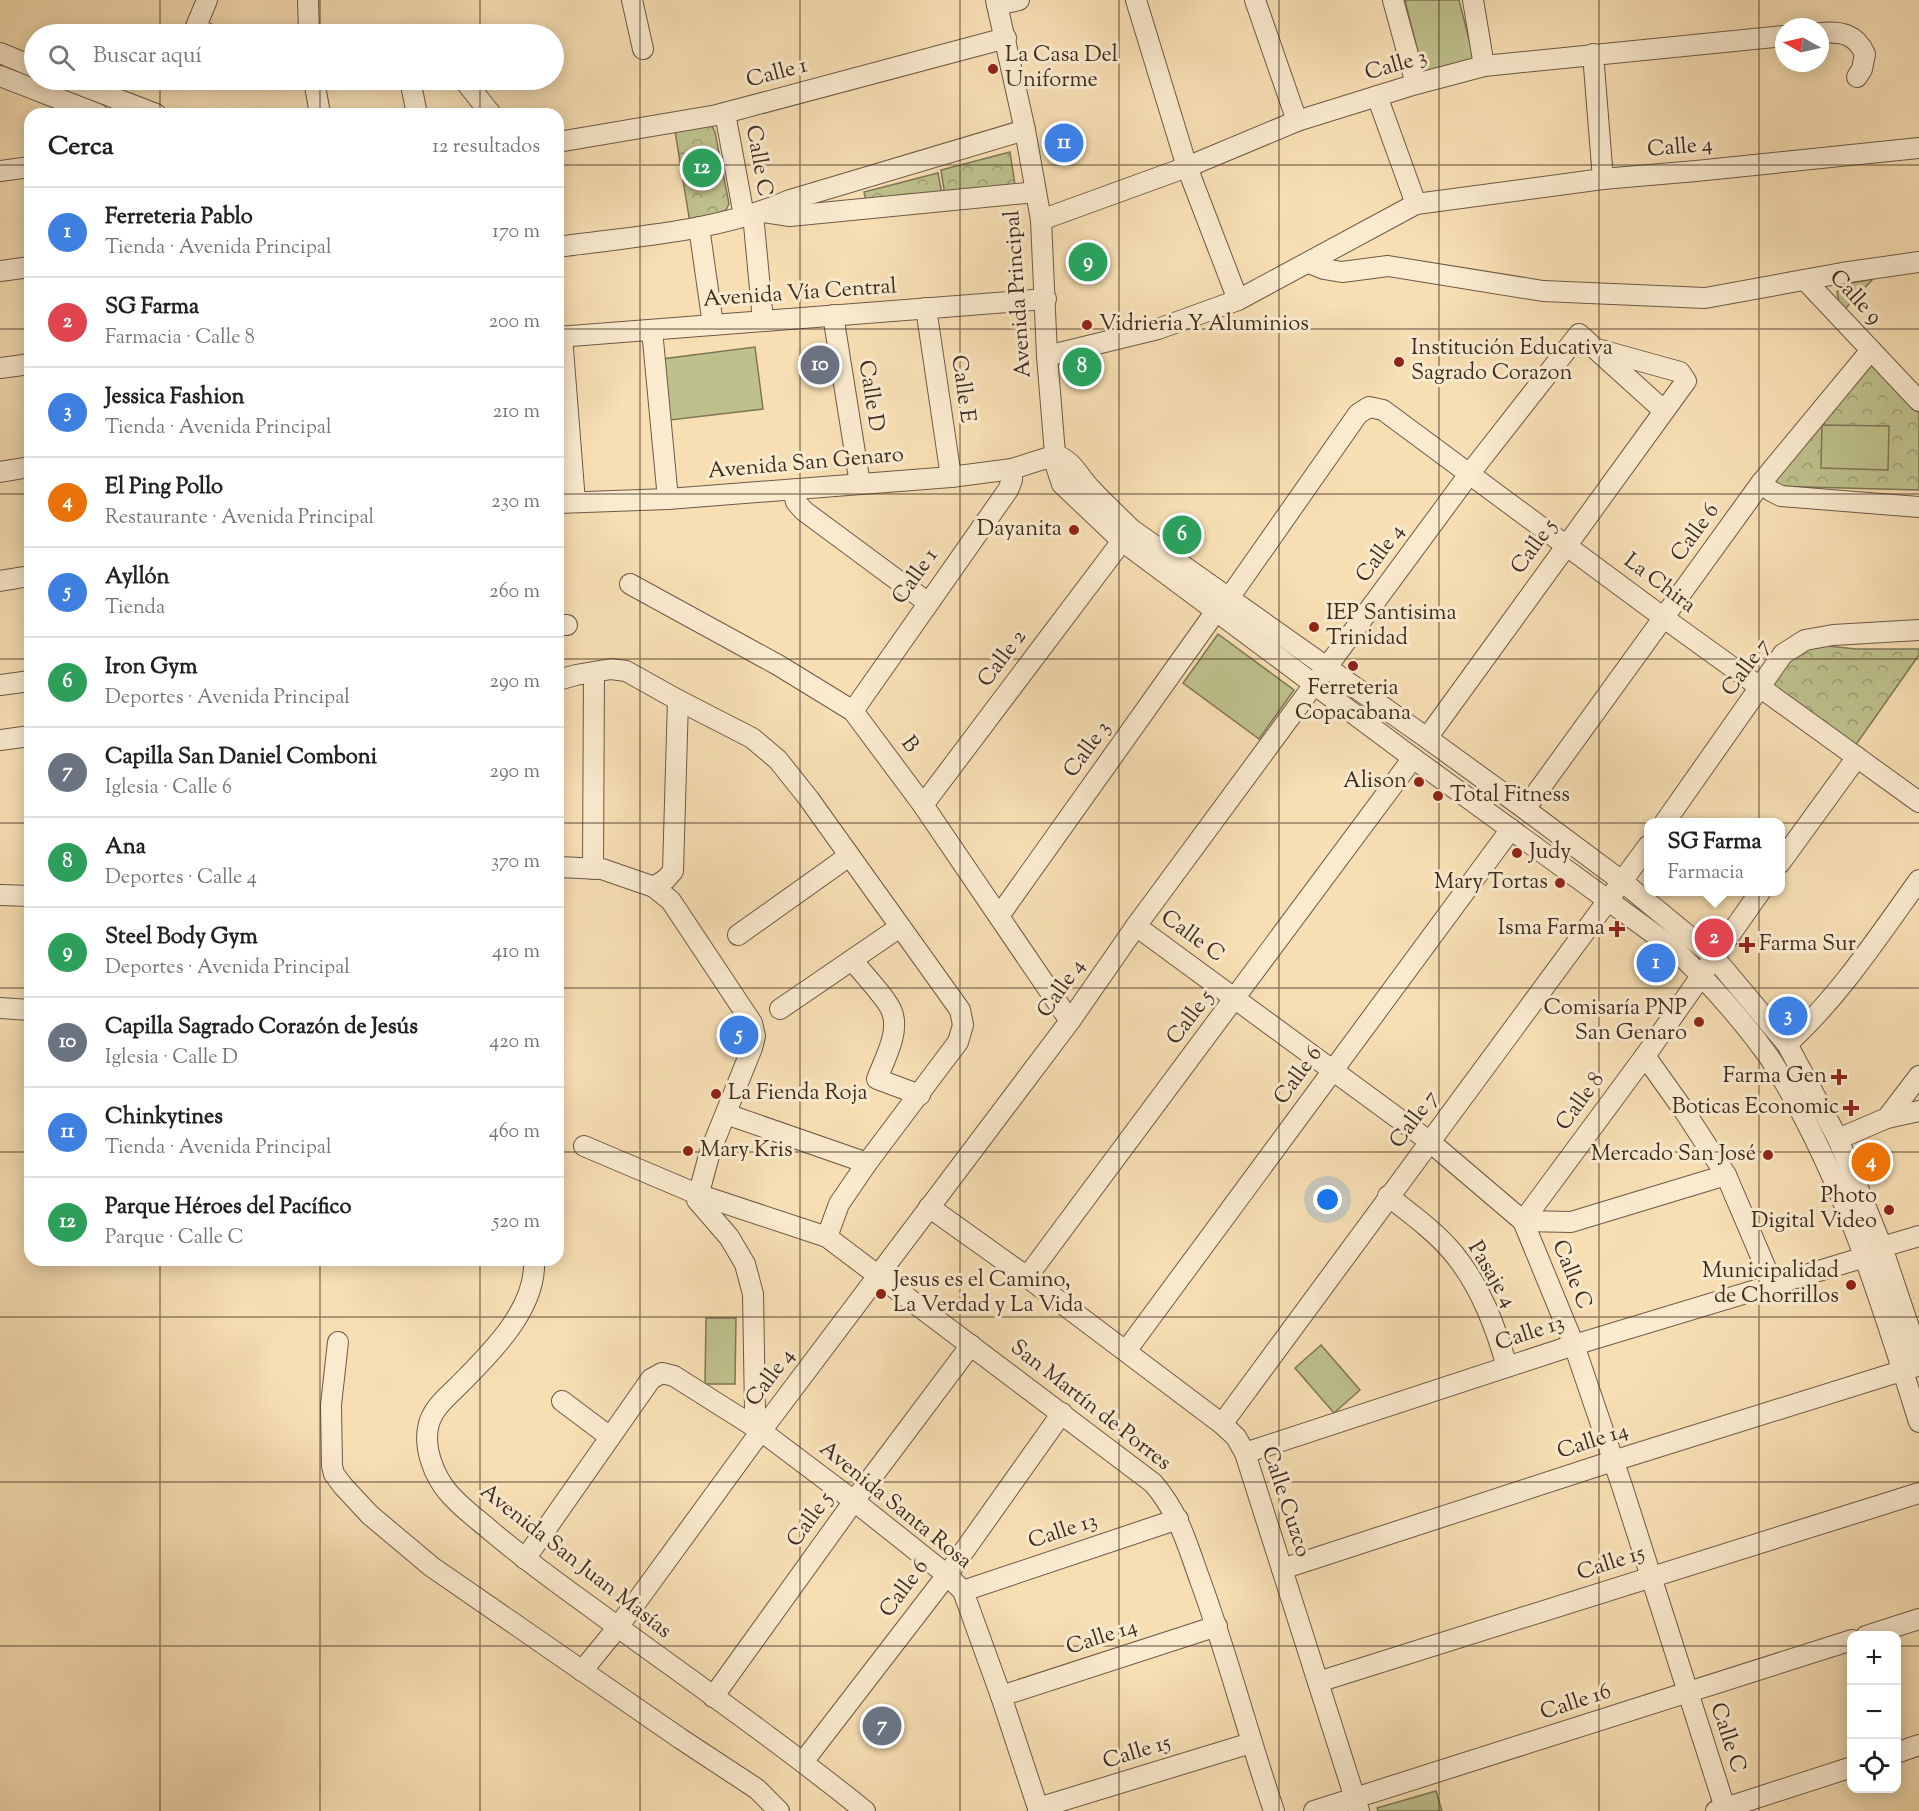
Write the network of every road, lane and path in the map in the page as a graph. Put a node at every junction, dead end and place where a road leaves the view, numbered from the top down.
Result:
1 (207, 0) edge
2 (308, 0) edge
3 (632, 0) edge
4 (1019, 0) edge
5 (1136, 0) edge
6 (1255, 0) edge
7 (1393, 0) edge
8 (1473, 0) edge
9 (997, 2) edge
10 (197, 24) edge
11 (309, 24) edge
12 (1829, 33) edge
13 (1775, 37) edge
14 (1005, 38) junction
15 (643, 49) dead end
16 (0, 53) edge
17 (1593, 54) junction
18 (24, 63) edge
19 (1484, 66) junction
20 (0, 76) edge
21 (1857, 76) dead end
22 (1416, 84) junction
23 (24, 85) edge
24 (36, 90) edge
25 (94, 90) edge
26 (316, 90) edge
27 (412, 90) edge
28 (472, 90) edge
29 (1377, 96) junction
30 (81, 108) edge
31 (140, 108) edge
32 (319, 108) edge
33 (416, 108) edge
34 (486, 108) edge
35 (725, 113) junction
36 (1297, 121) junction
37 (1025, 130) junction
38 (564, 141) edge
39 (1919, 148) edge
40 (1187, 167) junction
41 (24, 168) edge
42 (0, 171) edge
43 (1603, 179) junction
44 (1036, 192) junction
45 (1416, 204) junction
46 (753, 214) junction
47 (1041, 220) junction
48 (699, 227) junction
49 (564, 246) edge
50 (1919, 262) edge
51 (1309, 263) junction
52 (24, 268) edge
53 (0, 270) edge
54 (1805, 280) junction
55 (1046, 299) junction
56 (1238, 300) junction
57 (926, 308) junction
58 (833, 315) junction
59 (763, 321) junction
60 (713, 325) junction
61 (652, 330) junction
62 (564, 336) edge
63 (1595, 349) junction
64 (1871, 350) junction
65 (1047, 356) junction
66 (24, 365) edge
67 (0, 368) edge
68 (1919, 401) edge
69 (1369, 407) joint
70 (1663, 410) junction
71 (564, 431) edge
72 (1056, 455) junction
73 (24, 468) edge
74 (1012, 469) junction
75 (0, 472) edge
76 (1470, 473) junction
77 (951, 477) junction
78 (1761, 483) junction
79 (860, 484) junction
80 (793, 490) junction
81 (668, 499) junction
82 (567, 503) edge
83 (1919, 507) edge
84 (1122, 541) junction
85 (1566, 545) junction
86 (24, 577) edge
87 (0, 581) edge
88 (630, 584) dead end
89 (927, 602) junction
90 (1223, 605) junction
91 (1664, 618) junction
92 (1919, 630) edge
93 (1328, 667) junction
94 (594, 673) junction
95 (564, 678) edge
96 (24, 682) edge
97 (0, 685) edge
98 (1315, 685) junction
99 (1760, 688) junction
100 (678, 700) junction
101 (853, 711) junction
102 (24, 737) edge
103 (1427, 738) junction
104 (0, 740) edge
105 (1857, 757) junction
106 (1413, 758) junction
107 (1919, 802) edge
108 (923, 805) junction
109 (1525, 809) junction
110 (1668, 818) edge
111 (1511, 829) junction
112 (1644, 852) edge
113 (849, 855) junction
114 (1785, 856) edge
115 (564, 867) edge
116 (593, 869) junction
117 (1919, 880) edge
118 (1623, 882) junction
119 (654, 887) junction
120 (0, 895) edge
121 (24, 896) edge
122 (1756, 896) edge
123 (1610, 900) junction
124 (999, 916) junction
125 (1136, 926) junction
126 (900, 927) junction
127 (738, 935) dead end
128 (1713, 956) junction
129 (852, 960) junction
130 (1702, 975) junction
131 (1236, 998) junction
132 (0, 1008) edge
133 (780, 1009) dead end
134 (24, 1010) edge
135 (1070, 1021) junction
136 (1787, 1044) junction
137 (1645, 1056) junction
138 (1333, 1071) junction
139 (1919, 1076) edge
140 (920, 1095) junction
141 (1919, 1112) edge
142 (726, 1114) junction
143 (1887, 1118) junction
144 (1838, 1139) junction
145 (1429, 1141) junction
146 (584, 1146) dead end
147 (867, 1163) junction
148 (1726, 1175) junction
149 (697, 1194) junction
150 (1388, 1196) junction
151 (929, 1207) junction
152 (1523, 1221) junction
153 (1919, 1236) edge
154 (827, 1237) junction
155 (1874, 1252) junction
156 (534, 1266) edge
157 (879, 1276) junction
158 (1027, 1277) junction
159 (1773, 1285) junction
160 (338, 1342) dead end
161 (971, 1345) junction
162 (1574, 1345) junction
163 (1126, 1351) junction
164 (1919, 1356) edge
165 (1507, 1367) junction
166 (1911, 1368) edge
167 (562, 1401) dead end
168 (1062, 1413) junction
169 (1919, 1422) edge
170 (1222, 1424) junction
171 (761, 1431) junction
172 (610, 1437) junction
173 (1245, 1453) junction
174 (1613, 1461) junction
175 (1919, 1493) edge
176 (854, 1501) junction
177 (1178, 1519) junction
178 (525, 1559) junction
179 (1282, 1569) junction
180 (946, 1575) junction
181 (1651, 1576) junction
182 (963, 1591) junction
183 (1919, 1618) edge
184 (1217, 1626) junction
185 (618, 1627) junction
186 (1878, 1631) edge
187 (1847, 1641) edge
188 (582, 1671) junction
189 (1318, 1682) junction
190 (1688, 1692) junction
191 (713, 1696) junction
192 (1001, 1696) junction
193 (1251, 1743) junction
194 (1919, 1745) edge
195 (1901, 1751) edge
196 (803, 1761) junction
197 (1847, 1768) edge
198 (1357, 1805) edge
199 (1039, 1810) edge
200 (1722, 1810) edge
201 (779, 1811) edge
202 (865, 1811) edge
203 (1274, 1811) edge
204 (1314, 1811) edge

1 - 10 street
2 - 11 street
3 - 15 street
4 - 9 street
5 - 40 street
6 - 36 street
7 - 22 street
8 - 19 street
9 - 14 street, Avenida Principal
12 - 21 street
13 - 17 street, Calle 3
14 - 35 street, Calle 1
14 - 37 street, Avenida Principal
16 - 18 street
17 - 19 street, Calle 3
17 - 43 street
19 - 22 street, Calle 3
20 - 23 street
22 - 29 street, Calle 3
24 - 30 street
25 - 31 street
26 - 32 street
27 - 33 street
28 - 34 street
29 - 36 street, Calle 3
29 - 45 street
35 - 38 street, Calle 1
35 - 46 street, Calle C
36 - 40 street, Calle 3
37 - 44 street, Avenida Principal
37 - 46 street
39 - 43 street, Calle 4
40 - 47 street, Calle 3
40 - 56 street
41 - 42 street
43 - 45 street, Calle 4
44 - 46 street
44 - 47 street, Avenida Principal
45 - 51 street, Calle 4
46 - 48 street
46 - 59 street
47 - 55 street, Avenida Principal
48 - 49 street
48 - 60 street
50 - 54 street
51 - 54 street
51 - 56 street, Calle 4
52 - 53 street
54 - 64 street, Calle 9
55 - 57 street, Avenida Vía Central
55 - 65 street, Avenida Principal
56 - 65 street, Calle 4
57 - 58 street, Avenida Vía Central
57 - 77 street, Calle E
58 - 59 street, Avenida Vía Central
58 - 79 street, Calle D
59 - 60 street, Avenida Vía Central
60 - 61 street, Avenida Vía Central
61 - 62 street, Avenida Vía Central
61 - 81 street
63 - 70 street
63 - 70 street, Calle 5
63 - 76 street, Calle 4
64 - 68 street, Calle 9
64 - 78 street, Calle 6
65 - 72 street, Avenida Principal
66 - 67 street
69 - 76 street, La Chira
69 - 90 street, Calle 3
70 - 85 street, Calle 5
71 - 82 street
72 - 74 street, Avenida San Genaro
72 - 84 street, Avenida Principal
72 - 90 street, Avenida Principal
73 - 75 street
74 - 77 street, Avenida San Genaro
74 - 89 street, Calle 1
76 - 85 street, La Chira
76 - 93 street, Calle 4
77 - 79 street, Avenida San Genaro
78 - 83 street
78 - 91 street, Calle 6
79 - 80 street, Avenida San Genaro
80 - 81 street, Avenida San Genaro
80 - 89 street
81 - 82 street, Avenida San Genaro
84 - 90 street, Avenida Principal
84 - 108 street, Calle 2
85 - 91 street, La Chira
85 - 103 street, Calle 5
86 - 87 street
88 - 101 street, B
89 - 101 street, Calle 1
90 - 93 street, Avenida Principal
90 - 98 street, Avenida Principal
90 - 124 street, Calle 3
91 - 99 street, La Chira
91 - 109 street, Calle 6
92 - 99 street, Calle 7
93 - 98 street, Calle 4
93 - 103 street, Avenida Principal
94 - 95 street
94 - 100 street
94 - 116 street
96 - 97 street
98 - 106 street, Avenida Principal
98 - 125 street, Calle 4
99 - 105 street, La Chira
99 - 110 street, Calle 7
100 - 113 street
100 - 119 street
101 - 108 street, B
102 - 104 street
103 - 109 street, Avenida Principal
105 - 107 street, La Chira
105 - 114 street
106 - 111 street, Avenida Principal
106 - 131 street, Calle 5
108 - 124 street, B
109 - 118 street, Avenida Principal
111 - 123 street, Avenida Principal
111 - 138 street, Calle 6
112 - 118 street, Calle 7
113 - 126 street
113 - 127 street
115 - 116 street
116 - 119 street
117 - 136 street
118 - 123 street, Calle 7
118 - 128 street, Avenida Principal
119 - 142 street
120 - 121 street
122 - 128 street, Calle 8
123 - 130 street, Avenida Principal
123 - 145 street, Calle 7
124 - 135 street, B
125 - 131 street, Calle C
125 - 135 street, Calle 4
126 - 129 street
126 - 140 street
128 - 130 street, Calle 8
128 - 136 street, Avenida Principal
129 - 133 street
129 - 140 street
130 - 137 street, Calle 8
130 - 155 street, Avenida Principal
131 - 138 street, Calle C
131 - 158 street, Calle 5
132 - 134 street
135 - 151 street, Calle 4
136 - 144 street, Avenida Principal
137 - 148 street
137 - 152 street, Calle 8
138 - 145 street, Calle C
138 - 163 street, Calle 6
139 - 143 street
140 - 147 street
141 - 143 street
142 - 147 street
142 - 149 street
143 - 144 street
144 - 155 street, Avenida Principal
145 - 150 street, Calle 7
145 - 152 street, Calle C
146 - 149 street, San Martín de Porres
147 - 154 street
148 - 152 street
148 - 159 street
149 - 154 street, San Martín de Porres
149 - 171 street
150 - 165 street, Pasaje 4
150 - 170 street, Calle 7
151 - 157 street, Calle 4
151 - 158 street, Calle Cuzco
152 - 162 street, Calle C
153 - 155 street, Calle 13
154 - 157 street, San Martín de Porres
155 - 159 street, Calle 13
155 - 164 street, Avenida Principal
155 - 166 street, Avenida Principal
156 - 178 street, Avenida San Juan Masías
157 - 161 street, San Martín de Porres
157 - 171 street, Calle 4
158 - 163 street, Calle Cuzco
159 - 162 street, Calle 13
160 - 188 street
161 - 168 street, San Martín de Porres
161 - 176 street, Calle 5
162 - 165 street, Calle 13
162 - 174 street, Calle C
163 - 170 street, Calle Cuzco
165 - 173 street, Calle 13
166 - 169 street, Avenida Principal
166 - 174 street, Calle 14
167 - 172 street
168 - 177 street, San Martín de Porres
168 - 180 street, Calle 6
170 - 173 street, Calle Cuzco
171 - 172 street, Avenida Santa Rosa
171 - 176 street, Avenida Santa Rosa
171 - 185 street, Calle 4
172 - 178 street
173 - 179 street, Calle Cuzco
174 - 179 street, Calle 14
174 - 181 street, Calle C
175 - 181 street, Calle 15
176 - 180 street, Avenida Santa Rosa
176 - 191 street, Calle 5
177 - 182 street, Calle 13
177 - 184 street, San Martín de Porres
178 - 185 street, Avenida San Juan Masías
179 - 189 street, Calle Cuzco
180 - 182 street, Avenida Santa Rosa
180 - 196 street, Calle 6
181 - 189 street, Calle 15
181 - 190 street, Calle C
182 - 192 street, Avenida Santa Rosa
183 - 186 street
184 - 192 street, Calle 14
184 - 193 street, San Martín de Porres
185 - 188 street, Calle 4
185 - 191 street, Avenida San Juan Masías
187 - 190 street, Calle 16
188 - 201 street
189 - 198 street, Calle Cuzco
190 - 198 street, Calle 16
190 - 200 street, Calle C
191 - 196 street, Avenida San Juan Masías
192 - 199 street, Avenida Santa Rosa
193 - 199 street, Calle 15
193 - 203 street, San Martín de Porres
194 - 195 street
196 - 202 street, Avenida San Juan Masías
197 - 200 street
198 - 204 street, Calle 16

